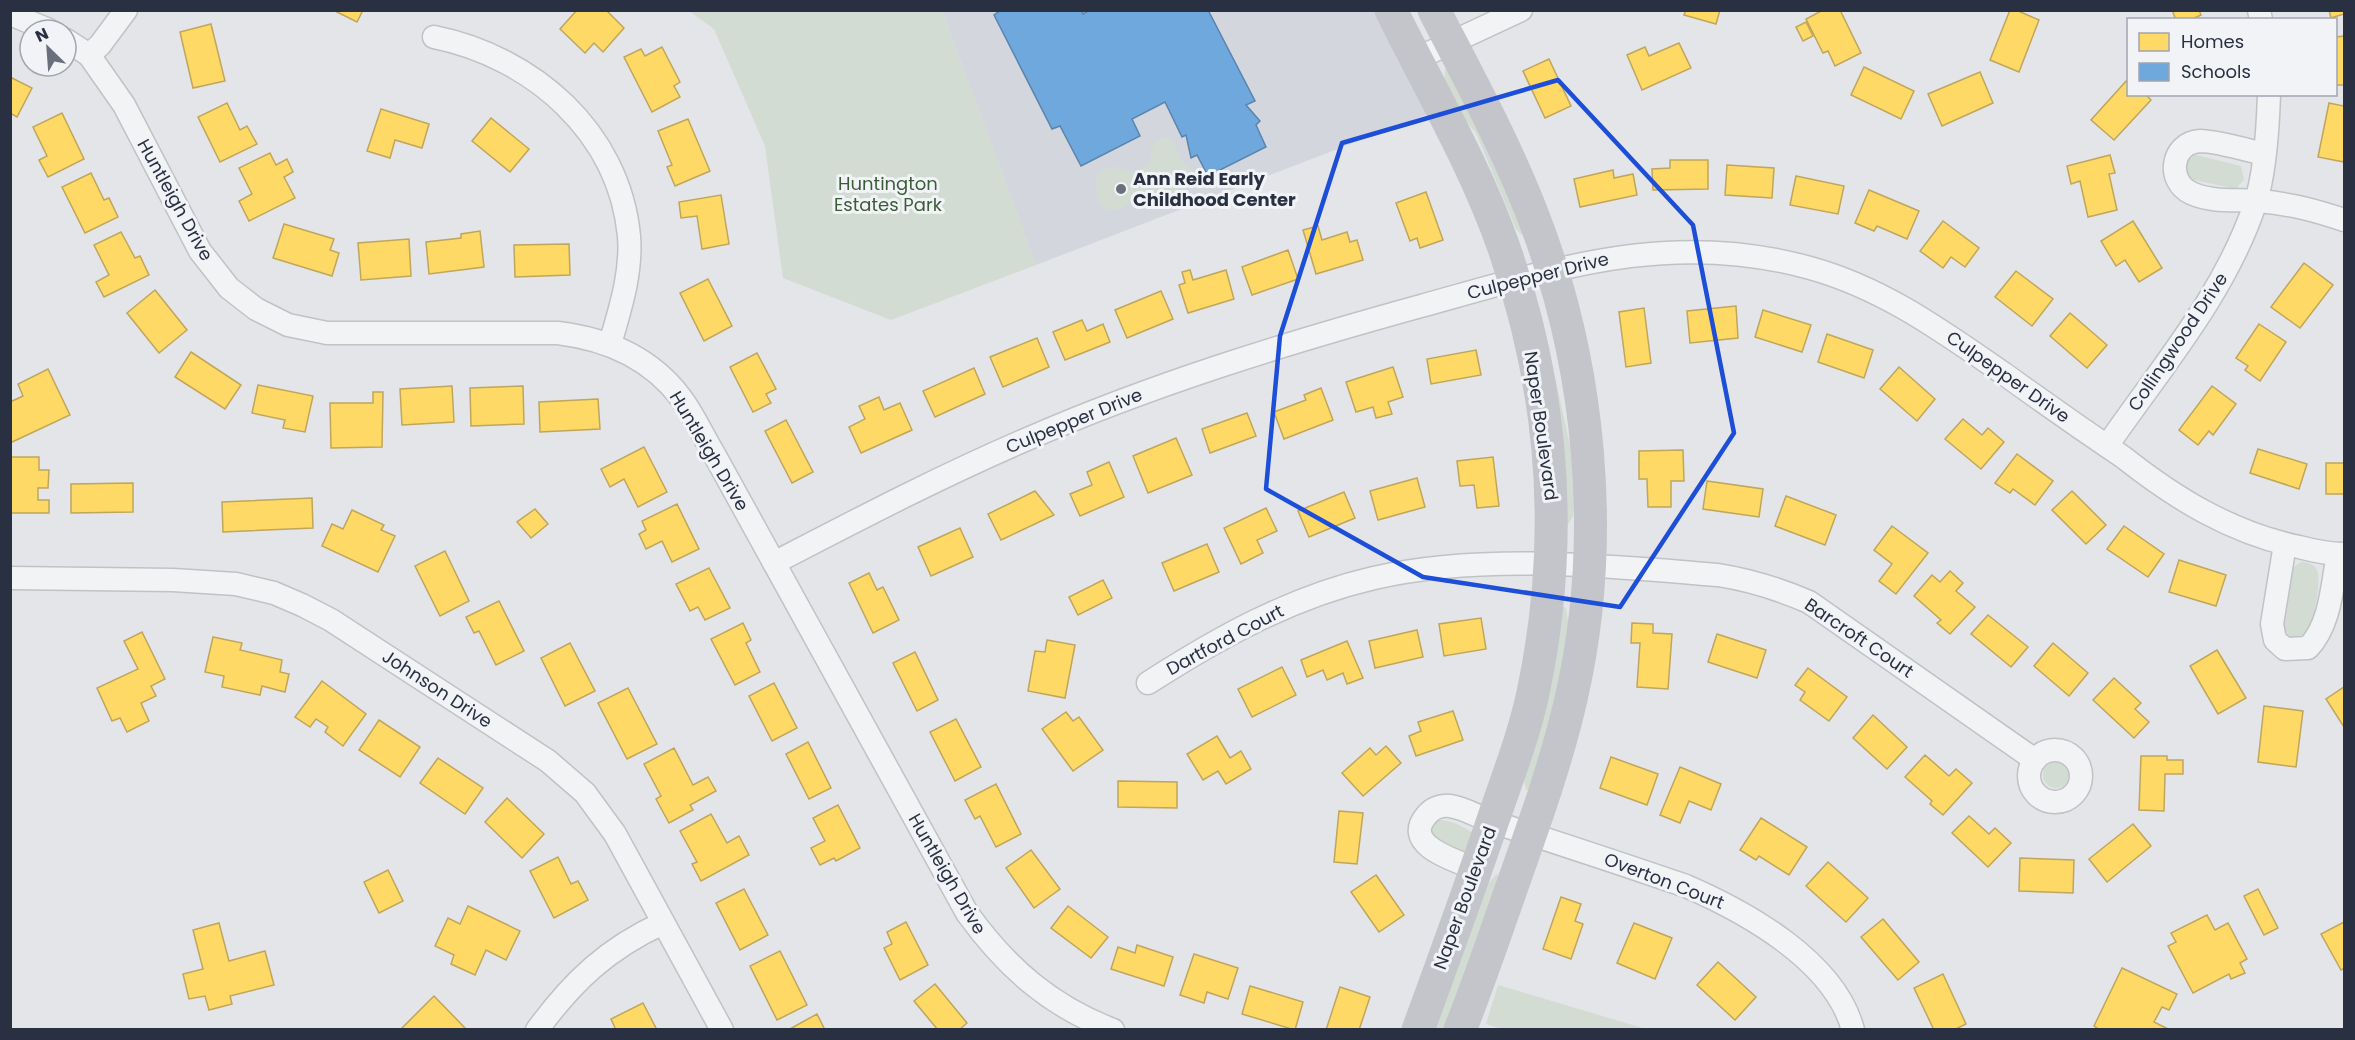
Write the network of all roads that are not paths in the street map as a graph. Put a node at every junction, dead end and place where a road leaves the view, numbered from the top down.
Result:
1 (126, 10) edge
2 (1391, 10) edge
3 (1434, 10) edge
4 (1521, 10) edge
5 (434, 37) dead end
6 (1451, 43) junction
7 (78, 48) edge
8 (89, 55) junction
9 (1416, 59) junction
10 (2269, 96) edge
11 (2264, 154) junction
12 (2256, 201) junction
13 (2344, 220) edge
14 (1551, 269) junction
15 (1514, 281) junction
16 (610, 344) junction
17 (2107, 446) junction
18 (2285, 544) junction
19 (2341, 554) edge
20 (774, 563) junction
21 (1551, 565) junction
22 (1589, 567) junction
23 (10, 578) edge
24 (1148, 683) dead end
25 (2035, 760) dead end
26 (1492, 822) junction
27 (1531, 833) junction
28 (1476, 869) junction
29 (663, 923) junction
30 (1100, 1027) edge
31 (537, 1029) edge
32 (722, 1029) edge
33 (1418, 1029) edge
34 (1460, 1029) edge
35 (1853, 1029) edge

1 - 8 street
2 - 9 main road, Naper Boulevard
3 - 6 main road
4 - 6 street
5 - 16 street
6 - 9 street
6 - 14 main road
7 - 8 street, Huntleigh Drive
8 - 16 street, Huntleigh Drive
9 - 15 main road, Naper Boulevard
10 - 11 street, Collingwood Drive
11 - 12 street, Collingwood Drive
11 - 12 street
12 - 13 street
12 - 17 street, Collingwood Drive
14 - 15 street, Culpepper Drive
14 - 17 street, Culpepper Drive
14 - 22 main road
15 - 20 street, Culpepper Drive
15 - 21 main road, Naper Boulevard
16 - 20 street, Huntleigh Drive
17 - 18 street, Culpepper Drive
18 - 19 street, Culpepper Drive
18 - 19 street
20 - 30 street, Huntleigh Drive
21 - 22 street, Dartford Court
21 - 24 street, Dartford Court
21 - 26 main road, Naper Boulevard
22 - 25 street, Barcroft Court
22 - 27 main road
23 - 29 street, Johnson Drive
26 - 27 street, Overton Court
26 - 28 main road, Naper Boulevard
26 - 28 street, Overton Court
27 - 34 main road
27 - 35 street, Overton Court
28 - 33 main road, Naper Boulevard
29 - 31 street
29 - 32 street, Johnson Drive

